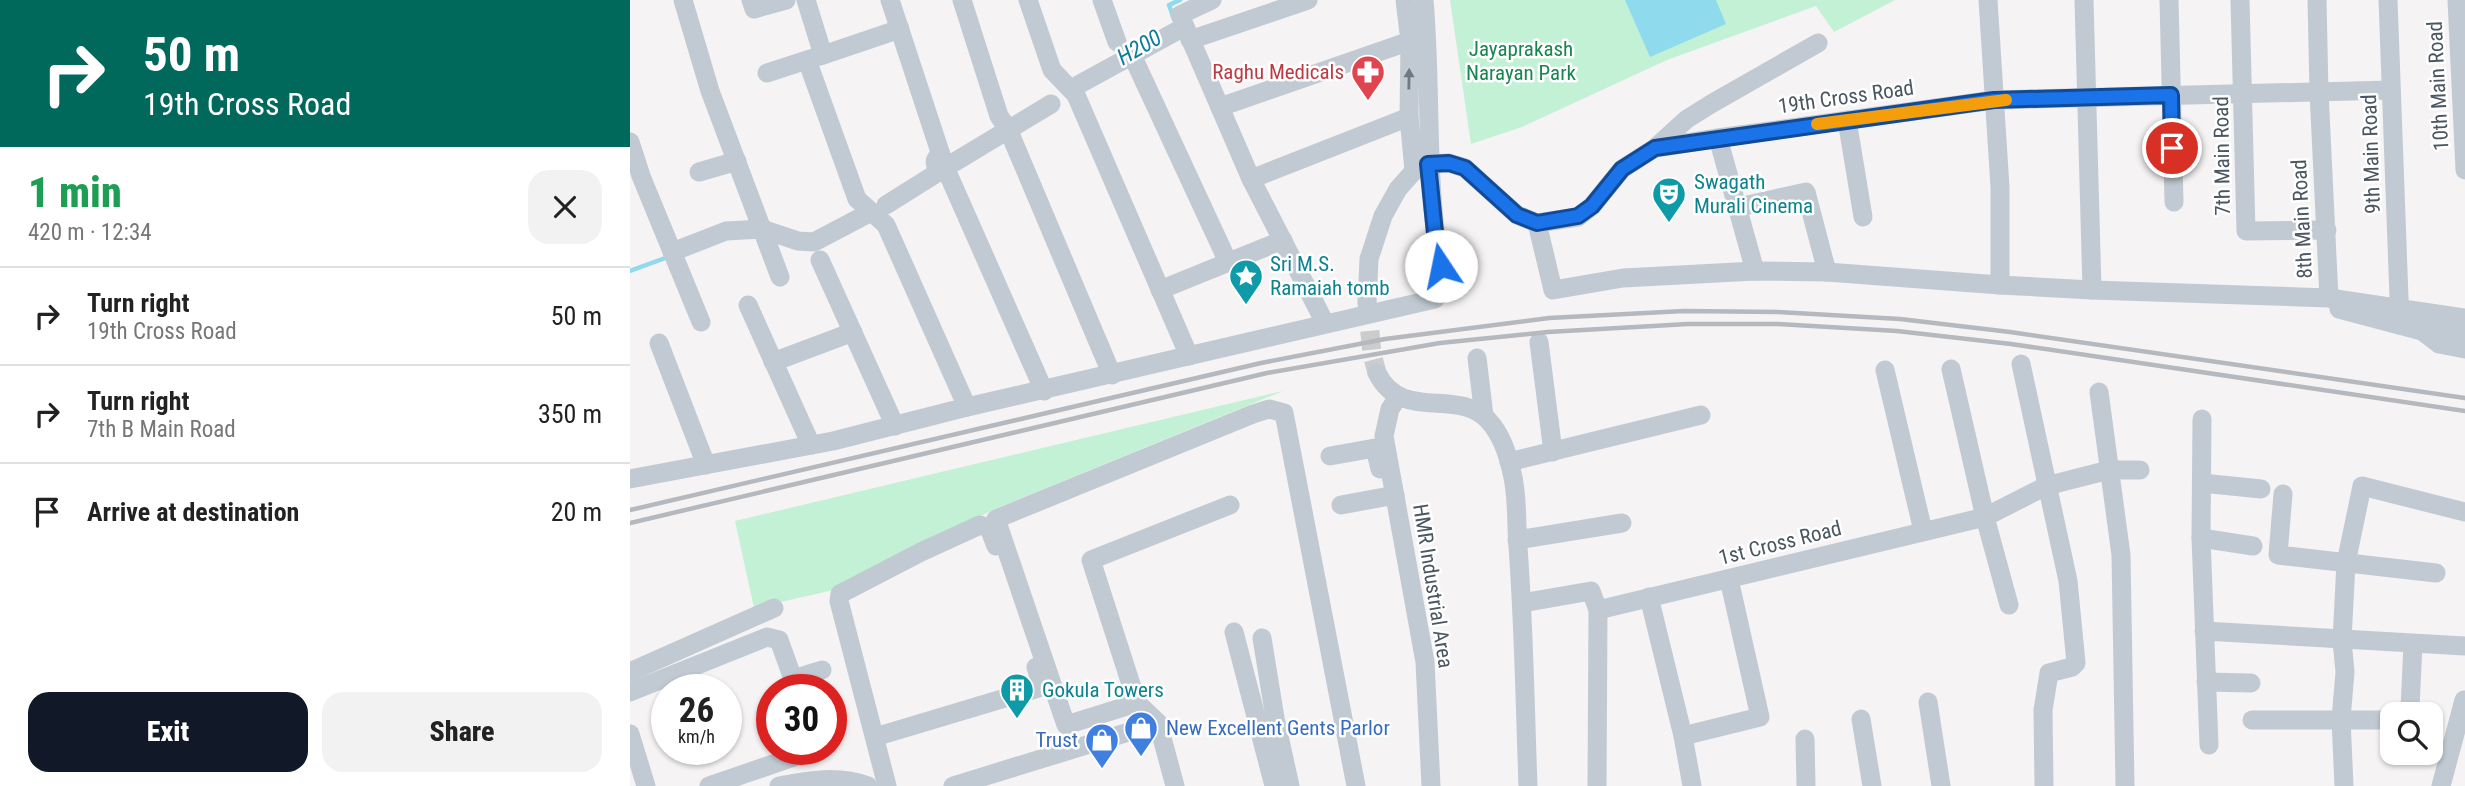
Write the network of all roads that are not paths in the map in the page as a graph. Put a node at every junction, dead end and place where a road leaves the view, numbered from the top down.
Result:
1 (683, 0) edge
2 (751, 0) edge
3 (786, 0) edge
4 (806, 0) edge
5 (890, 0) edge
6 (962, 0) edge
7 (1028, 0) edge
8 (1102, 0) edge
9 (1212, 0) edge
10 (1308, 0) edge
11 (1405, 0) edge
12 (1424, 0) edge
13 (1988, 0) edge
14 (2084, 0) edge
15 (2169, 0) edge
16 (2240, 0) edge
17 (2318, 0) edge
18 (2388, 0) edge
19 (2457, 0) edge
20 (900, 29) junction
21 (1187, 34) junction
22 (1410, 41) junction
23 (1818, 43) dead end
24 (1125, 48) junction
25 (816, 58) junction
26 (766, 74) dead end
27 (1079, 85) dead end
28 (2391, 90) junction
29 (2319, 92) junction
30 (2243, 94) junction
31 (2171, 95) junction
32 (2087, 98) junction
33 (1994, 100) junction
34 (1051, 104) dead end
35 (1220, 107) junction
36 (1409, 117) junction
37 (1847, 120) junction
38 (1009, 129) junction
39 (1718, 138) junction
40 (630, 142) edge
41 (1655, 148) junction
42 (947, 158) junction
43 (737, 161) junction
44 (1421, 168) junction
45 (2465, 170) edge
46 (699, 173) dead end
47 (1251, 179) junction
48 (2174, 202) dead end
49 (1739, 208) junction
50 (879, 209) junction
51 (1863, 217) dead end
52 (1537, 223) junction
53 (762, 229) junction
54 (2327, 230) junction
55 (1283, 240) junction
56 (672, 252) junction
57 (820, 260) dead end
58 (1228, 262) junction
59 (1755, 271) junction
60 (1827, 272) junction
61 (780, 277) dead end
62 (2000, 285) junction
63 (1160, 290) junction
64 (2092, 290) junction
65 (2329, 298) junction
66 (1367, 302) tunnel mouth
67 (748, 305) dead end
68 (2400, 316) junction
69 (2465, 318) edge
70 (701, 322) dead end
71 (1325, 324) junction
72 (2422, 331) junction
73 (853, 332) junction
74 (2465, 332) edge
75 (1539, 342) dead end
76 (659, 343) dead end
77 (2465, 349) edge
78 (1189, 356) junction
79 (1476, 358) dead end
80 (773, 362) junction
81 (2021, 364) dead end
82 (1951, 369) dead end
83 (1885, 370) dead end
84 (1377, 373) tunnel mouth
85 (1112, 374) junction
86 (1044, 391) junction
87 (2099, 392) dead end
88 (1398, 397) junction
89 (967, 407) junction
90 (1701, 415) dead end
91 (1485, 416) junction
92 (2202, 419) dead end
93 (895, 426) junction
94 (811, 445) junction
95 (1553, 452) junction
96 (1330, 456) dead end
97 (1509, 462) junction
98 (706, 465) junction
99 (2109, 470) junction
100 (2140, 470) dead end
101 (630, 479) edge
102 (2202, 482) junction
103 (2046, 486) junction
104 (2260, 489) dead end
105 (2283, 494) dead end
106 (1390, 496) junction
107 (1230, 505) dead end
108 (1340, 505) dead end
109 (2465, 512) edge
110 (1985, 517) junction
111 (1622, 523) dead end
112 (1923, 531) junction
113 (2202, 538) junction
114 (1517, 540) junction
115 (2253, 546) dead end
116 (2346, 563) junction
117 (2436, 573) dead end
118 (1729, 579) junction
119 (1649, 597) junction
120 (1522, 603) junction
121 (2009, 605) dead end
122 (774, 608) dead end
123 (1598, 610) junction
124 (2204, 631) junction
125 (1234, 632) dead end
126 (1262, 638) dead end
127 (2342, 640) junction
128 (2413, 643) junction
129 (2465, 646) edge
130 (822, 670) dead end
131 (630, 672) edge
132 (791, 674) edge
133 (814, 674) edge
134 (2206, 682) junction
135 (2251, 683) dead end
136 (630, 692) edge
137 (2463, 700) edge
138 (1928, 702) dead end
139 (2410, 702) edge
140 (1138, 703) junction
141 (1861, 719) dead end
142 (2341, 719) junction
143 (2252, 720) dead end
144 (2380, 720) edge
145 (1158, 723) junction
146 (630, 734) edge
147 (1683, 736) junction
148 (875, 737) junction
149 (1805, 739) dead end
150 (2209, 746) dead end
151 (827, 779) junction
152 (989, 780) edge
153 (721, 784) edge
154 (646, 786) edge
155 (779, 786) edge
156 (868, 786) edge
157 (887, 786) edge
158 (953, 786) edge
159 (1175, 786) edge
160 (1274, 786) edge
161 (1290, 786) edge
162 (1356, 786) edge
163 (1431, 786) edge
164 (1528, 786) edge
165 (1597, 786) edge
166 (1692, 786) edge
167 (1806, 786) edge
168 (1872, 786) edge
169 (1941, 786) edge
170 (2044, 786) edge
171 (2125, 786) edge
172 (2344, 786) edge
173 (2441, 786) edge

1 - 43 street
2 - 3 street
4 - 25 street
5 - 20 street
6 - 38 street
7 - 63 street
8 - 24 street
9 - 21 street
10 - 21 street
11 - 22 street
12 - 44 street
13 - 33 street
14 - 32 street
15 - 31 street
16 - 30 street, 7th Main Road
17 - 29 street, 8th Main Road
18 - 28 street, 9th Main Road
19 - 45 street, 10th Main Road
20 - 25 street
20 - 42 street
21 - 24 street
21 - 35 street
22 - 35 street
36 -> 22 street
23 - 41 street
24 - 27 street
24 - 58 street
25 - 26 street
25 - 50 street
28 - 29 street, 19th Cross Road
28 - 68 street, 9th Main Road
29 - 30 street, 19th Cross Road
29 - 54 street, 8th Main Road
30 - 31 street, 19th Cross Road
30 - 54 street, 7th Main Road
31 - 32 street, 19th Cross Road
31 - 48 street
32 - 33 street, 19th Cross Road
32 - 64 street
33 - 37 street, 19th Cross Road
33 - 62 street
34 - 38 street
35 - 47 street
36 - 44 street
36 - 47 street
37 - 39 street, 19th Cross Road
37 - 51 street
38 - 42 street
38 - 85 street
39 - 41 street, 19th Cross Road
39 - 49 street
40 - 56 street
41 - 52 street, 19th Cross Road
42 - 50 street
42 - 86 street
43 - 46 street
43 - 53 street
44 - 52 street
44 - 66 street
44 - 71 street
47 - 55 street
49 - 59 street
49 - 60 street
50 - 53 street
50 - 89 street
52 - 59 street
53 - 56 street
53 - 61 street
54 - 65 street, 8th Main Road
55 - 58 street
55 - 71 street
56 - 70 street
57 - 73 street
58 - 63 street
59 - 60 street
60 - 62 street
62 - 64 street
63 - 78 street
64 - 65 street
65 - 68 street, 8th Main Road
67 - 80 street
68 - 69 street, 8th Main Road
68 - 72 street
71 - 78 street
72 - 74 street
72 - 77 street
73 - 80 street
73 - 93 street
75 - 95 street
76 - 98 street
78 - 85 street
79 - 91 street
80 - 94 street
81 - 103 street
82 - 110 street
83 - 112 street
84 - 88 street
85 - 86 street
86 - 89 street
87 - 99 street
88 - 91 street
88 - 106 street, HMR Industrial Area
89 - 93 street
90 - 95 street
91 - 97 street
92 - 102 street
93 - 94 street
94 - 98 street
95 - 97 street
96 - 106 street
97 - 114 street
98 - 101 street
99 - 100 street, 1st Cross Road
99 - 103 street, 1st Cross Road
99 - 171 street
102 - 104 street
102 - 113 street
103 - 110 street, 1st Cross Road
103 - 170 street
105 - 116 street
106 - 108 street
106 - 163 street, HMR Industrial Area
107 - 140 street
109 - 116 street
110 - 112 street, 1st Cross Road
110 - 121 street
111 - 114 street
112 - 118 street, 1st Cross Road
113 - 115 street
113 - 124 street
114 - 120 street
116 - 117 street
116 - 127 street
118 - 119 street, 1st Cross Road
118 - 147 street
119 - 123 street, 1st Cross Road
119 - 147 street
120 - 123 street
120 - 164 street
122 - 131 street
123 - 165 street
124 - 127 street
124 - 134 street
125 - 160 street
126 - 161 street
127 - 128 street
127 - 142 street
128 - 129 street
128 - 139 street
130 - 133 street
132 - 136 street
134 - 135 street
134 - 150 street
137 - 173 street
138 - 169 street
140 - 145 street
140 - 162 street
141 - 168 street
142 - 143 street
142 - 144 street
142 - 172 street
145 - 152 street
145 - 159 street
146 - 154 street
147 - 166 street
148 - 148 street
148 - 157 street
149 - 167 street
151 - 153 street
151 - 155 street
151 - 156 street
152 - 158 street

